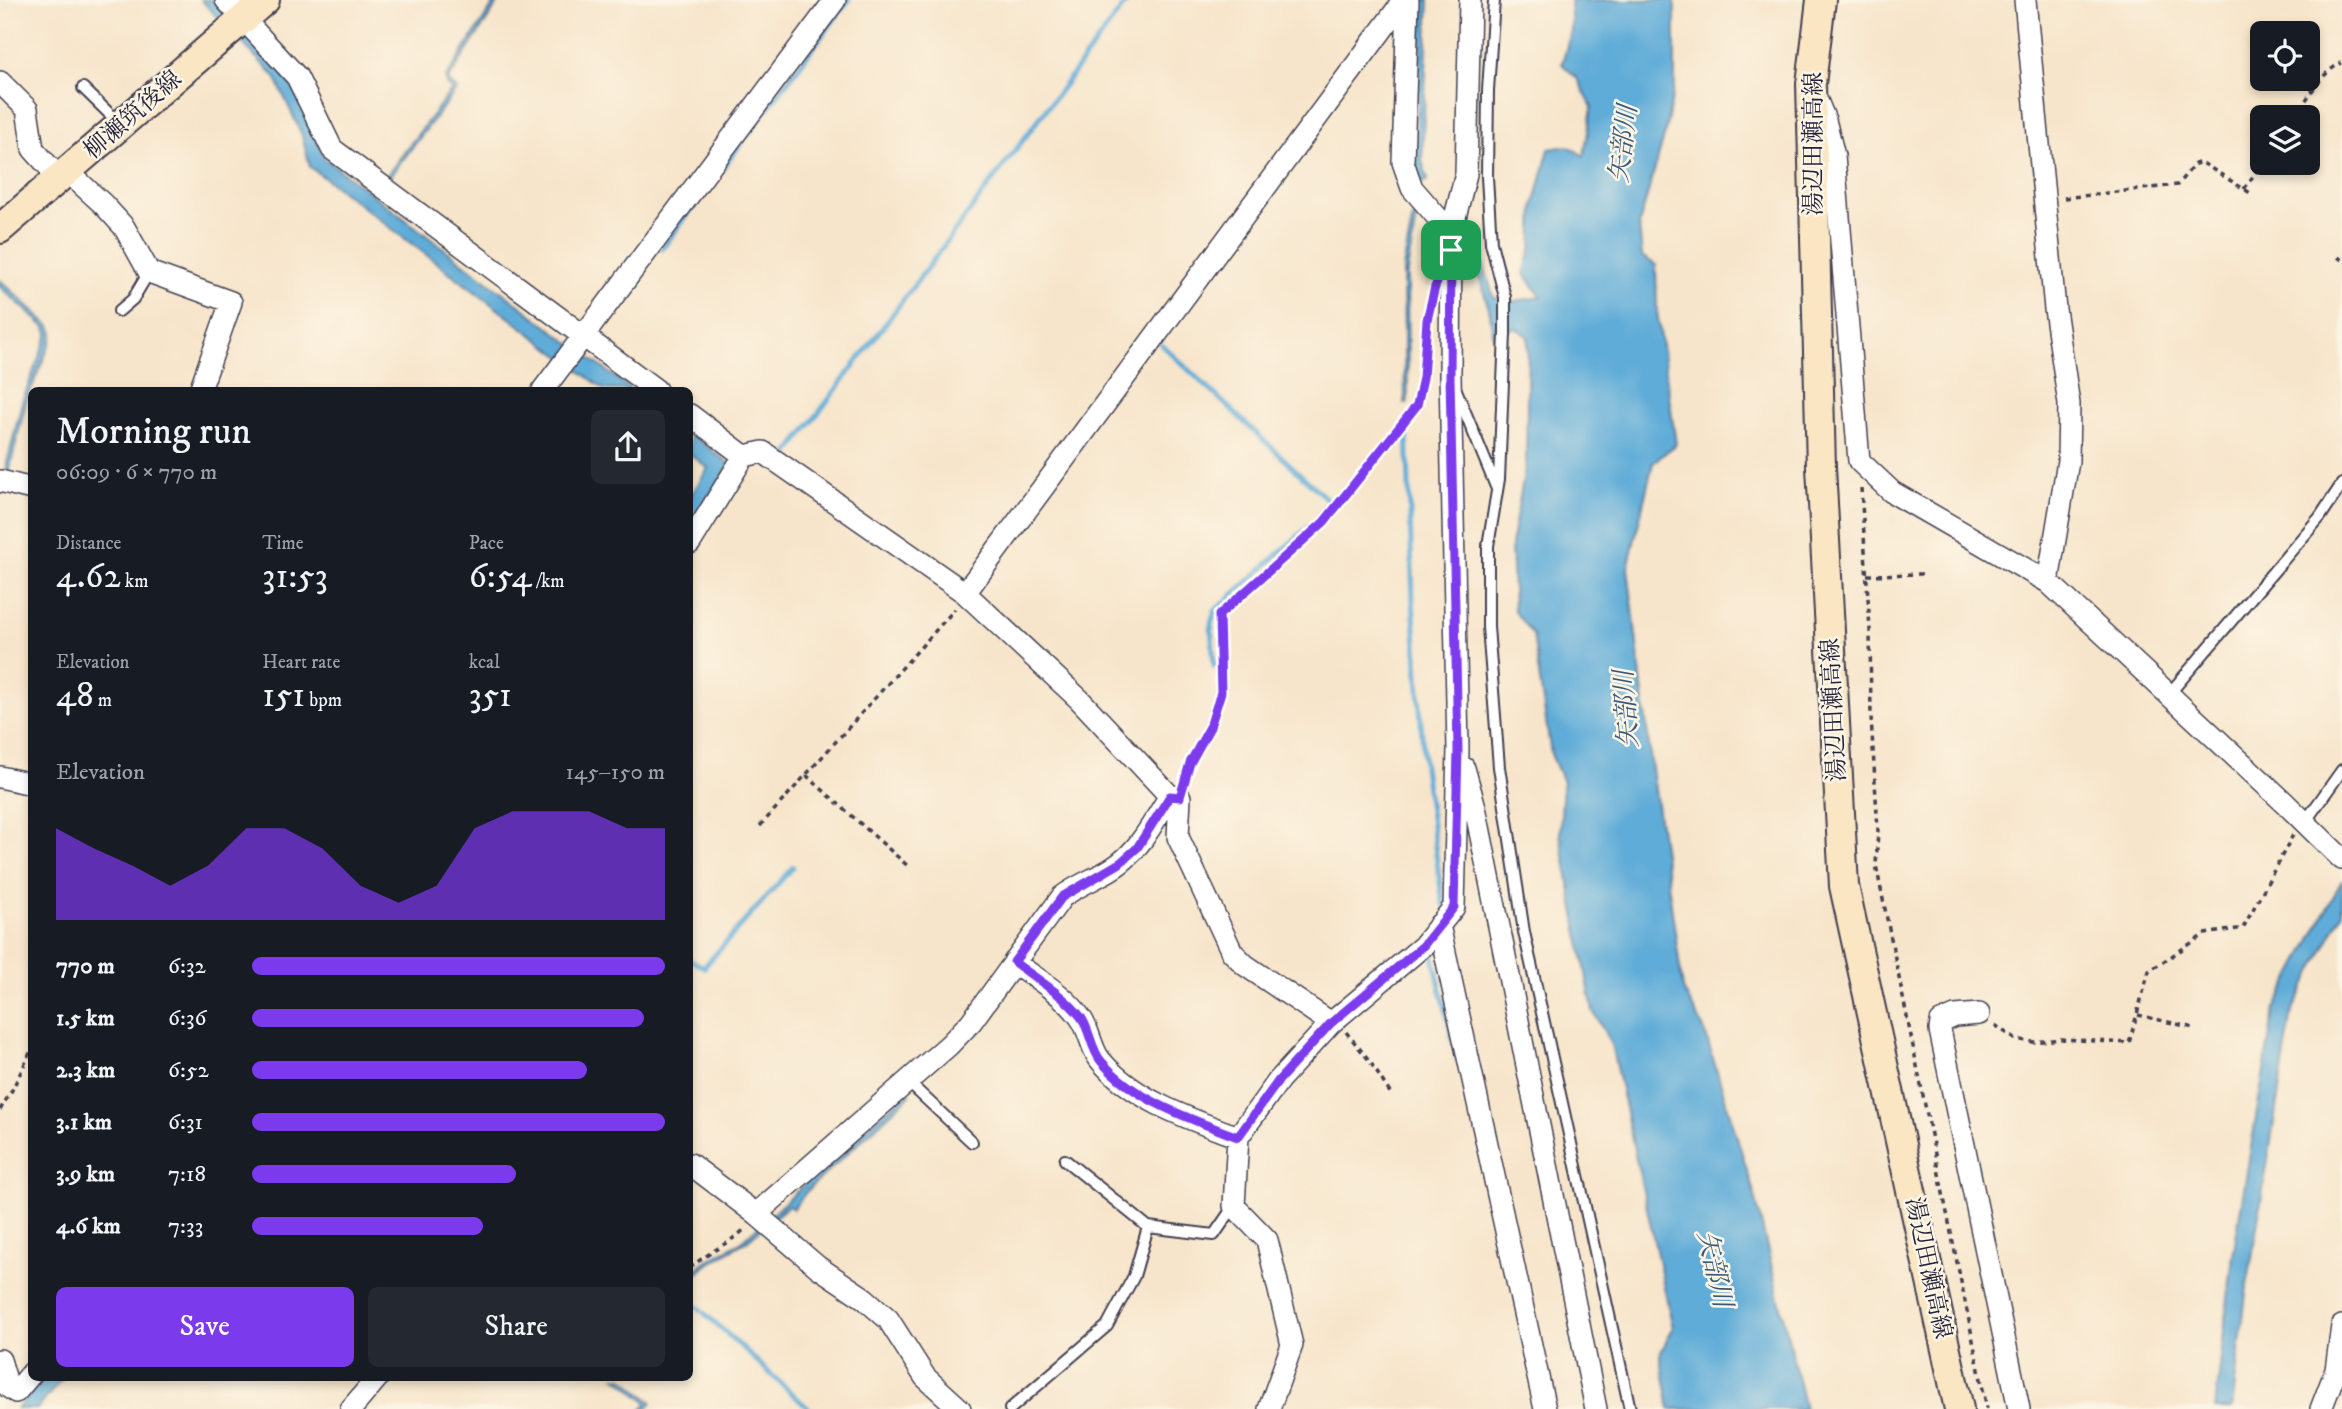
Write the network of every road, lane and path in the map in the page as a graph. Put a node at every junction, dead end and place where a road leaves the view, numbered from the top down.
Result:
1 (835, 0) edge
2 (1406, 0) edge
3 (1470, 0) edge
4 (1494, 0) edge
5 (1821, 0) edge
6 (2025, 0) edge
7 (240, 14) edge
8 (2342, 63) edge
9 (0, 82) edge
10 (1811, 84) junction
11 (83, 88) dead end
12 (2303, 105) edge
13 (121, 125) junction
14 (64, 175) junction
15 (2254, 175) edge
16 (2244, 189) junction
17 (2252, 194) dead end
18 (2044, 200) junction
19 (0, 229) edge
20 (1451, 233) junction
21 (149, 272) junction
22 (1430, 309) dead end
23 (119, 311) dead end
24 (574, 348) junction
25 (1450, 375) junction
26 (201, 387) edge
27 (545, 387) edge
28 (650, 387) edge
29 (693, 417) edge
30 (744, 456) junction
31 (1859, 461) junction
32 (0, 481) edge
33 (2342, 484) edge
34 (28, 488) edge
35 (1497, 491) junction
36 (693, 539) edge
37 (1923, 574) dead end
38 (1867, 575) junction
39 (2048, 582) junction
40 (967, 594) junction
41 (2169, 694) junction
42 (1458, 750) junction
43 (2342, 770) edge
44 (806, 774) junction
45 (0, 777) edge
46 (28, 783) edge
47 (1175, 797) junction
48 (2303, 820) junction
49 (760, 826) dead end
50 (2342, 859) edge
51 (909, 867) dead end
52 (1439, 925) junction
53 (1014, 962) junction
54 (1979, 1014) joint
55 (2137, 1015) junction
56 (1334, 1021) junction
57 (2194, 1027) dead end
58 (28, 1057) edge
59 (907, 1081) junction
60 (1392, 1096) dead end
61 (0, 1110) edge
62 (1238, 1137) junction
63 (972, 1142) dead end
64 (1065, 1160) dead end
65 (693, 1166) edge
66 (1234, 1206) junction
67 (758, 1216) junction
68 (1148, 1227) junction
69 (693, 1265) edge
70 (2342, 1326) edge
71 (0, 1360) edge
72 (28, 1378) edge
73 (375, 1381) edge
74 (351, 1409) edge
75 (960, 1409) edge
76 (1010, 1409) edge
77 (1269, 1409) edge
78 (1545, 1409) edge
79 (1596, 1409) edge
80 (1630, 1409) edge
81 (1959, 1409) edge
82 (1987, 1409) edge
83 (2019, 1409) edge
84 (2321, 1409) edge

1 - 24 street
2 - 20 street
2 - 40 street
3 - 20 street
4 - 35 lane
5 - 10 main road, 湯辺田瀬高線
6 - 18 street
7 - 13 main road, 柳瀬筑後線
7 - 24 street
8 - 12 path
9 - 14 street
10 - 31 street
10 - 81 main road, 湯辺田瀬高線
11 - 13 lane
13 - 14 main road, 柳瀬筑後線
14 - 19 main road, 柳瀬筑後線
14 - 21 street
15 - 16 path
16 - 17 path
16 - 18 path
18 - 39 street
20 - 25 street
21 - 23 lane
21 - 26 street
22 - 47 path
24 - 27 street
24 - 28 street
25 - 35 lane
25 - 42 street
29 - 30 street
30 - 36 street
30 - 40 street
31 - 38 path
31 - 39 street
32 - 34 street
33 - 41 lane
35 - 80 lane
37 - 38 path
38 - 82 path
39 - 41 street
40 - 44 path
40 - 47 street
41 - 48 street
42 - 52 street
42 - 79 street
43 - 48 lane
44 - 49 path
44 - 51 path
45 - 46 street
47 - 53 street
47 - 56 street
48 - 50 street
48 - 55 path
52 - 56 street
52 - 78 street
53 - 59 street
53 - 62 street
54 - 55 path
54 - 83 street
55 - 57 path
56 - 60 path
56 - 62 street
58 - 61 path
59 - 63 lane
59 - 67 street
62 - 66 street
64 - 68 lane
65 - 67 street
66 - 68 lane
66 - 77 street
67 - 69 path
67 - 75 street
68 - 76 lane
70 - 84 street
71 - 72 street
73 - 74 street

